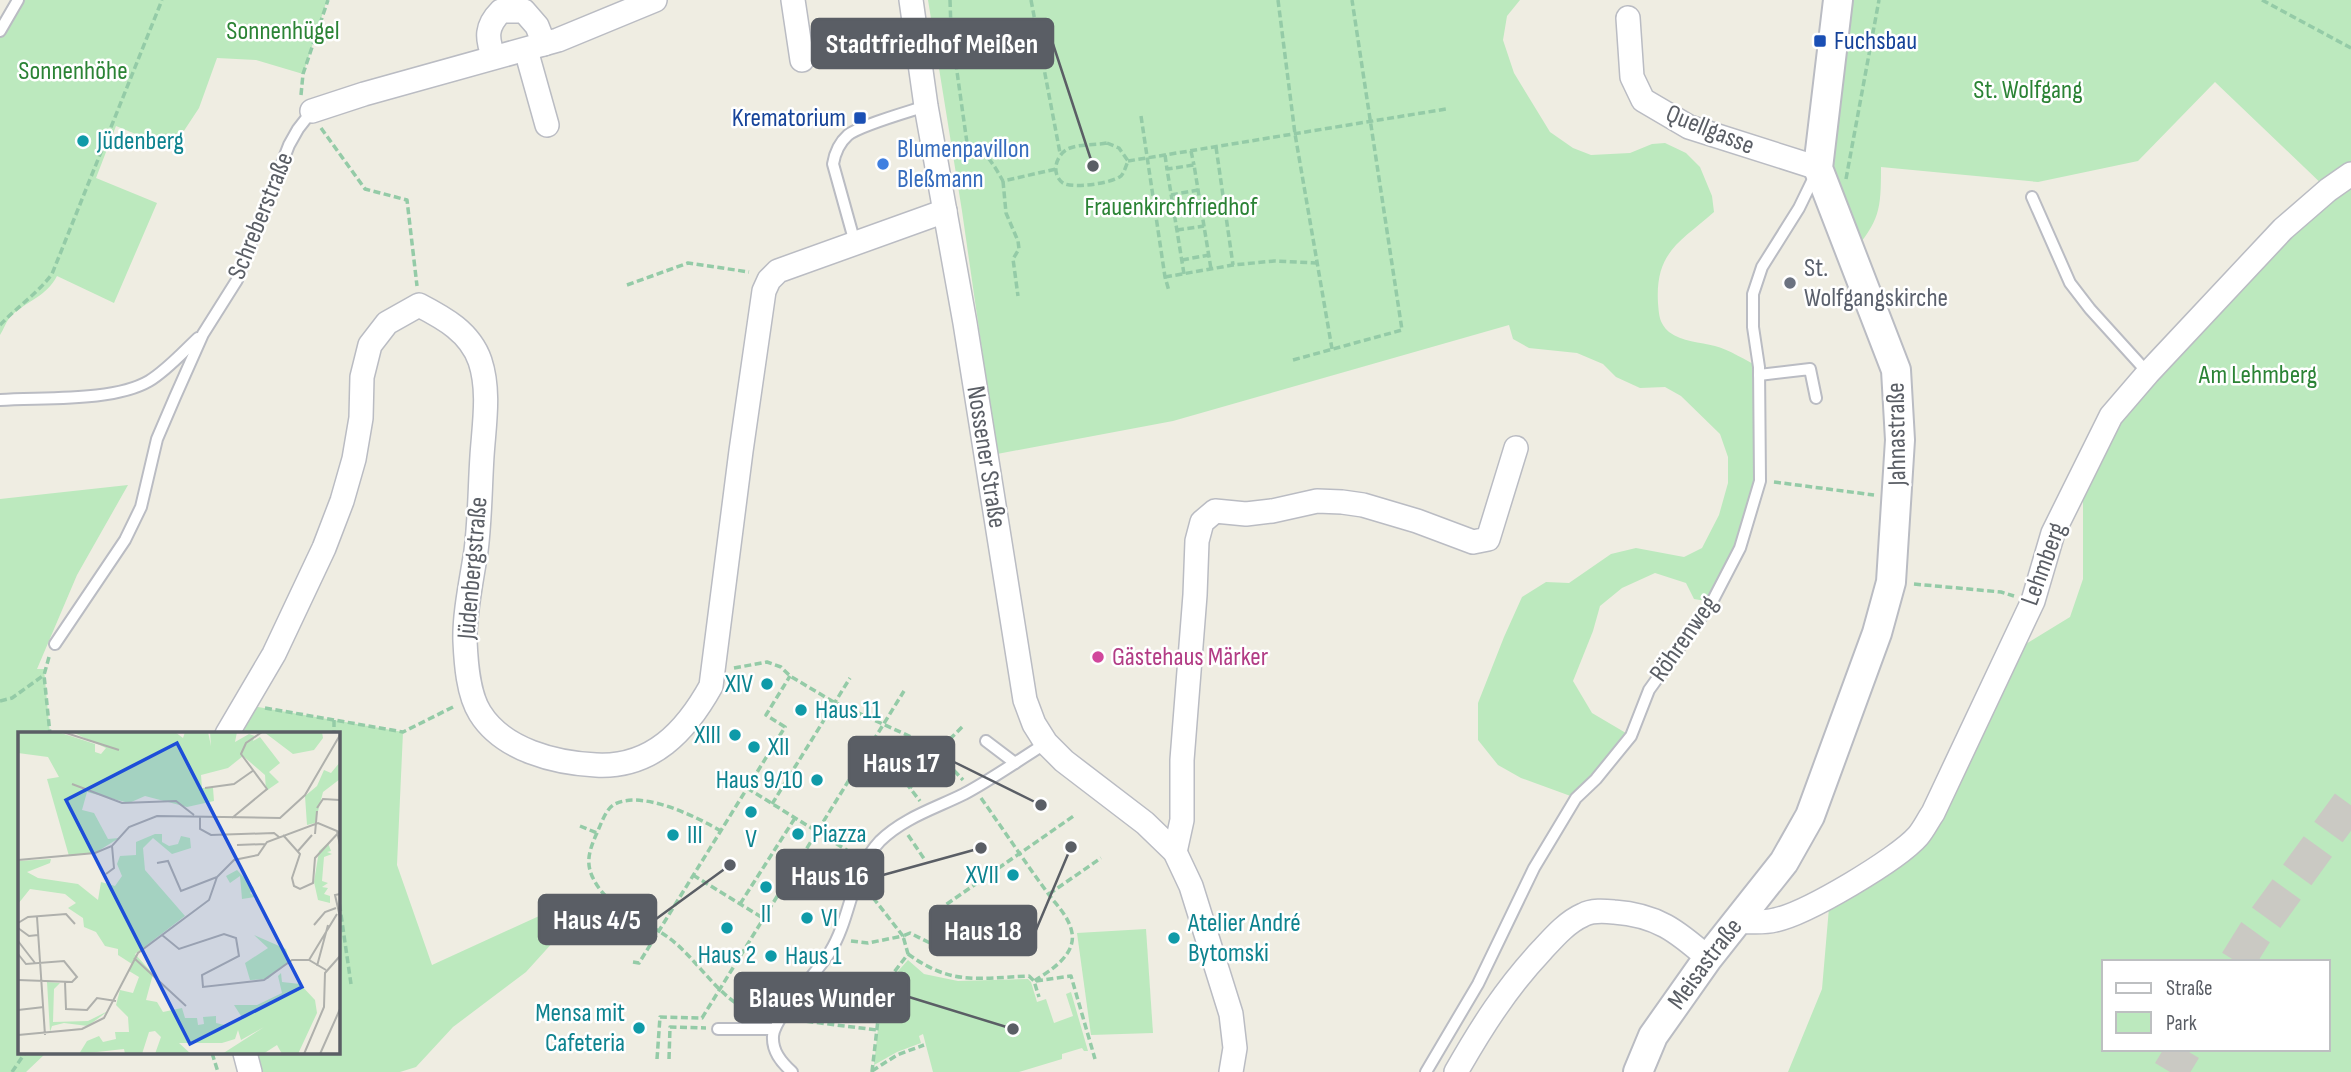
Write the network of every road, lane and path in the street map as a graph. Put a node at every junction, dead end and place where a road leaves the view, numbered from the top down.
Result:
1 (18, 0) edge
2 (162, 0) edge
3 (328, 0) edge
4 (655, 0) edge
5 (793, 0) edge
6 (911, 0) edge
7 (950, 0) edge
8 (1031, 0) edge
9 (1278, 0) edge
10 (1352, 0) edge
11 (1838, 0) edge
12 (1879, 0) edge
13 (2262, 0) edge
14 (498, 5) edge
15 (1628, 18) dead end
16 (0, 31) edge
17 (535, 47) junction
18 (2351, 48) edge
19 (494, 57) junction
20 (802, 60) dead end
21 (926, 106) junction
22 (1446, 109) dead end
23 (1141, 116) dead end
24 (316, 119) junction
25 (1371, 122) junction
26 (547, 125) dead end
27 (1295, 134) junction
28 (967, 143) junction
29 (933, 146) junction
30 (1216, 147) junction
31 (1191, 151) junction
32 (1060, 154) junction
33 (1165, 155) junction
34 (1145, 158) junction
35 (1128, 161) junction
36 (1194, 165) junction
37 (1818, 168) junction
38 (1056, 169) junction
39 (1167, 169) junction
40 (2351, 174) edge
41 (1003, 181) junction
42 (1845, 188) dead end
43 (1198, 190) junction
44 (1171, 195) junction
45 (2032, 197) dead end
46 (945, 211) junction
47 (1204, 226) junction
48 (1177, 230) junction
49 (855, 243) junction
50 (1209, 255) junction
51 (1182, 260) junction
52 (1317, 263) junction
53 (1233, 265) junction
54 (1211, 269) junction
55 (1184, 274) junction
56 (1165, 277) junction
57 (769, 280) junction
58 (627, 285) dead end
59 (418, 290) dead end
60 (1169, 291) dead end
61 (1018, 296) dead end
62 (0, 325) edge
63 (203, 334) junction
64 (1332, 349) junction
65 (1293, 360) dead end
66 (2148, 373) junction
67 (1759, 375) junction
68 (1816, 398) dead end
69 (0, 400) edge
70 (1516, 448) dead end
71 (1760, 481) junction
72 (1897, 498) junction
73 (1891, 582) junction
74 (2033, 601) junction
75 (55, 644) joint
76 (713, 670) junction
77 (44, 675) junction
78 (790, 676) junction
79 (850, 678) dead end
80 (904, 691) dead end
81 (473, 697) junction
82 (0, 701) edge
83 (246, 701) junction
84 (835, 703) junction
85 (334, 720) junction
86 (883, 724) junction
87 (963, 726) dead end
88 (50, 732) edge
89 (229, 732) edge
90 (334, 732) edge
91 (986, 741) dead end
92 (1045, 743) junction
93 (937, 752) junction
94 (1015, 763) junction
95 (906, 783) dead end
96 (747, 788) junction
97 (910, 788) junction
98 (972, 789) junction
99 (772, 804) junction
100 (926, 812) junction
101 (1075, 815) dead end
102 (795, 818) junction
103 (902, 823) junction
104 (580, 826) dead end
105 (720, 831) junction
106 (817, 831) junction
107 (597, 833) junction
108 (1175, 852) junction
109 (1020, 853) junction
110 (1101, 858) dead end
111 (864, 860) junction
112 (925, 860) dead end
113 (1784, 862) joint
114 (693, 875) junction
115 (857, 877) junction
116 (1049, 894) junction
117 (740, 904) junction
118 (340, 908) edge
119 (764, 919) junction
120 (1738, 921) junction
121 (658, 931) junction
122 (904, 936) junction
123 (838, 940) junction
124 (908, 954) junction
125 (1708, 958) junction
126 (633, 962) dead end
127 (1034, 981) junction
128 (351, 984) dead end
129 (720, 988) junction
130 (1039, 997) dead end
131 (779, 1018) junction
132 (688, 1028) dead end
133 (718, 1029) dead end
134 (774, 1029) junction
135 (877, 1030) junction
136 (924, 1045) dead end
137 (24, 1054) edge
138 (212, 1054) edge
139 (245, 1054) edge
140 (657, 1059) dead end
141 (669, 1059) dead end
142 (1096, 1059) dead end
143 (872, 1071) edge
144 (12, 1072) edge
145 (218, 1072) edge
146 (250, 1072) edge
147 (792, 1072) edge
148 (1231, 1072) edge
149 (1426, 1072) edge
150 (1455, 1072) edge
151 (1638, 1072) edge

1 - 16 lane
2 - 62 path
3 - 24 path
4 - 17 street
5 - 20 street
6 - 21 street, Nossener Straße
7 - 28 path
8 - 32 path
9 - 27 path
10 - 25 path
11 - 37 street, Jahnastraße
12 - 42 path
13 - 18 path
14 - 17 street
14 - 19 street
15 - 37 street, Quellgasse
17 - 19 street
17 - 26 street
19 - 24 street
21 - 29 street, Nossener Straße
21 - 49 lane
22 - 25 path
23 - 34 path
24 - 59 path
24 - 63 lane, Schreberstraße
25 - 27 path
25 - 64 path
27 - 30 path
27 - 52 path
28 - 29 path
28 - 41 path
29 - 46 street, Nossener Straße
30 - 31 path
30 - 53 path
31 - 33 path
31 - 36 path
32 - 35 path
32 - 38 path
33 - 34 path
33 - 39 path
34 - 35 path
34 - 56 path
35 - 38 path
36 - 39 path
36 - 43 path
37 - 67 lane, Röhrenweg
37 - 72 street, Jahnastraße
38 - 41 path
39 - 44 path
40 - 66 street, Lehmberg
41 - 61 path
43 - 44 path
43 - 47 path
44 - 48 path
45 - 66 lane
46 - 49 street
46 - 92 street, Nossener Straße
47 - 48 path
47 - 50 path
48 - 51 path
49 - 57 street
50 - 51 path
50 - 54 path
51 - 55 path
52 - 53 path
52 - 64 path
53 - 54 path
54 - 55 path
55 - 56 path
56 - 60 path
57 - 58 path
57 - 76 street, Jüdenbergstraße
63 - 69 lane
63 - 75 lane, Schreberstraße
64 - 65 path
66 - 74 street, Lehmberg
67 - 68 lane
67 - 71 lane, Röhrenweg
70 - 108 street
71 - 72 path
71 - 149 lane, Röhrenweg
72 - 73 street, Jahnastraße
73 - 74 path
73 - 113 street, Jahnastraße
74 - 120 street, Lehmberg
75 - 77 path
76 - 78 path
76 - 81 street, Jüdenbergstraße
77 - 82 path
77 - 88 path
78 - 84 path
78 - 96 path
79 - 84 path
80 - 86 path
81 - 83 street, Jüdenbergstraße
81 - 85 path
83 - 85 path
83 - 89 street, Jüdenbergstraße
84 - 86 path
84 - 99 path
85 - 90 path
86 - 93 path
86 - 106 path
87 - 93 path
91 - 94 lane
92 - 94 lane
92 - 108 street, Nossener Straße
93 - 97 path
93 - 98 path
94 - 98 lane
95 - 97 path
96 - 99 path
96 - 105 path
97 - 100 path
98 - 100 lane
98 - 109 path
99 - 102 path
100 - 103 lane
101 - 109 path
102 - 106 path
102 - 117 path
103 - 111 lane
103 - 112 path
104 - 107 path
105 - 107 path
105 - 114 path
106 - 111 path
106 - 119 path
107 - 121 path
108 - 148 street, Nossener Straße
109 - 116 path
109 - 122 path
110 - 116 path
111 - 115 lane
113 - 120 street, Meisastraße
114 - 117 path
114 - 121 path
115 - 122 path
115 - 123 lane
116 - 127 path
117 - 119 path
118 - 128 path
119 - 129 path
120 - 125 street, Meisastraße
121 - 126 path
121 - 129 path
122 - 123 path
122 - 124 path
123 - 131 lane
124 - 127 path
124 - 135 path
125 - 150 street
125 - 151 street, Meisastraße
127 - 130 path
127 - 142 path
129 - 131 path
129 - 140 path
131 - 134 lane
131 - 135 path
132 - 141 path
133 - 134 lane
134 - 147 lane
135 - 143 path
136 - 143 path
137 - 144 path
138 - 145 path
139 - 146 street

